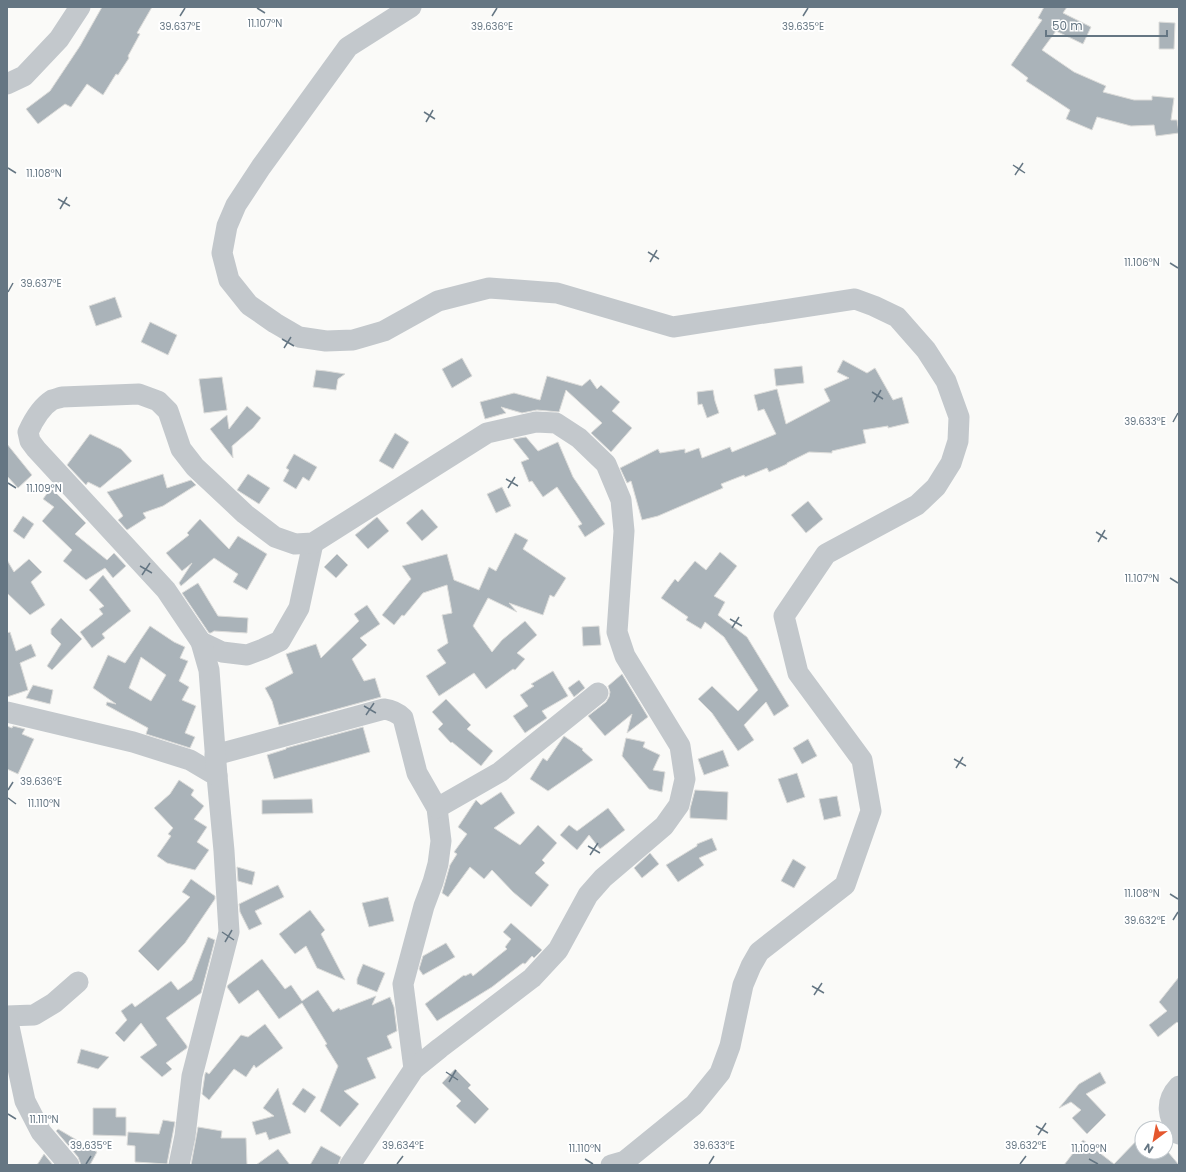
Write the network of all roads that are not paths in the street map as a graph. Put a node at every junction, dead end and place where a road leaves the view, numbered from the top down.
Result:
1 (80, 7) edge
2 (411, 7) edge
3 (7, 84) edge
4 (313, 543) junction
5 (201, 642) junction
6 (598, 693) dead end
7 (7, 712) edge
8 (215, 754) junction
9 (217, 776) junction
10 (437, 808) junction
11 (78, 982) dead end
12 (7, 1017) edge
13 (414, 1069) junction
14 (1179, 1086) edge
15 (1179, 1134) edge
16 (69, 1165) edge
17 (179, 1165) edge
18 (350, 1165) edge
19 (611, 1165) edge

1 - 3 street
2 - 19 street
4 - 5 street
4 - 5 street
4 - 13 street
5 - 8 street
6 - 10 street
7 - 9 street
8 - 9 street
8 - 10 street
9 - 17 street
10 - 13 street
11 - 12 street
12 - 16 street
13 - 18 street
14 - 15 street

